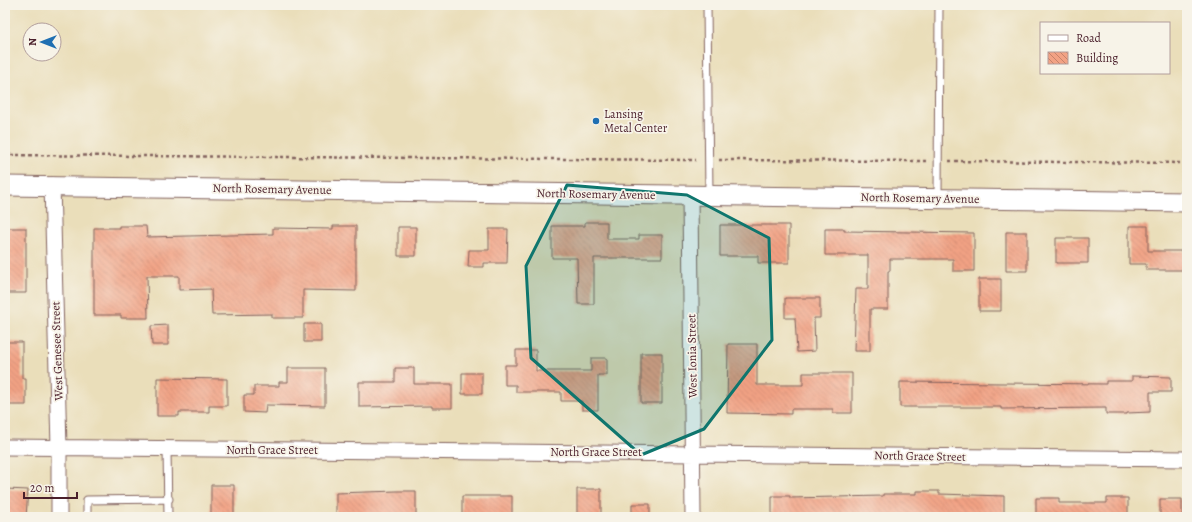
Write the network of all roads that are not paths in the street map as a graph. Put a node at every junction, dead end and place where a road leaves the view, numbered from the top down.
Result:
1 (707, 5) edge
2 (939, 5) edge
3 (52, 185) junction
4 (5, 186) edge
5 (690, 195) junction
6 (709, 195) junction
7 (938, 198) junction
8 (1187, 202) edge
9 (5, 447) edge
10 (60, 447) junction
11 (167, 449) junction
12 (694, 453) junction
13 (1187, 459) edge
14 (169, 499) junction
15 (59, 517) edge
16 (87, 517) edge
17 (168, 517) edge
18 (693, 517) edge

1 - 6 lane
2 - 7 lane
3 - 4 street, North Rosemary Avenue
3 - 5 street, North Rosemary Avenue
3 - 10 street, West Genesee Street
5 - 6 street, North Rosemary Avenue
5 - 12 street, West Ionia Street
6 - 7 street, North Rosemary Avenue
7 - 8 street, North Rosemary Avenue
9 - 10 street, North Grace Street
10 - 11 street, North Grace Street
10 - 15 street, West Genesee Street
11 - 12 street, North Grace Street
11 - 14 lane
12 - 13 street, North Grace Street
12 - 18 street, West Ionia Street
14 - 16 lane
14 - 17 lane

